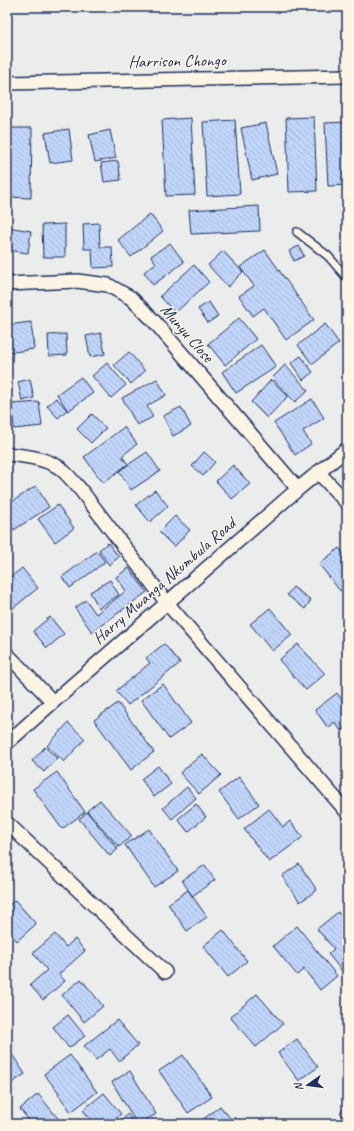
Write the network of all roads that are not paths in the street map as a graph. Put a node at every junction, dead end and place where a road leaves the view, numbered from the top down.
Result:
1 (347, 76) edge
2 (7, 83) edge
3 (297, 232) dead end
4 (347, 278) edge
5 (7, 284) edge
6 (347, 449) edge
7 (7, 454) edge
8 (318, 472) junction
9 (298, 489) junction
10 (347, 502) edge
11 (167, 602) junction
12 (7, 654) edge
13 (53, 702) junction
14 (7, 743) edge
15 (347, 812) edge
16 (7, 823) edge
17 (165, 972) dead end

1 - 2 street, Harrison Chongo
3 - 4 lane
5 - 9 street, Munyu Close
6 - 8 street, Harry Mwanga Nkumbula Road
7 - 11 street
8 - 9 street, Harry Mwanga Nkumbula Road
8 - 10 street
9 - 11 street, Harry Mwanga Nkumbula Road
11 - 13 street, Harry Mwanga Nkumbula Road
11 - 15 street
12 - 13 street
13 - 14 street, Harry Mwanga Nkumbula Road
16 - 17 street

